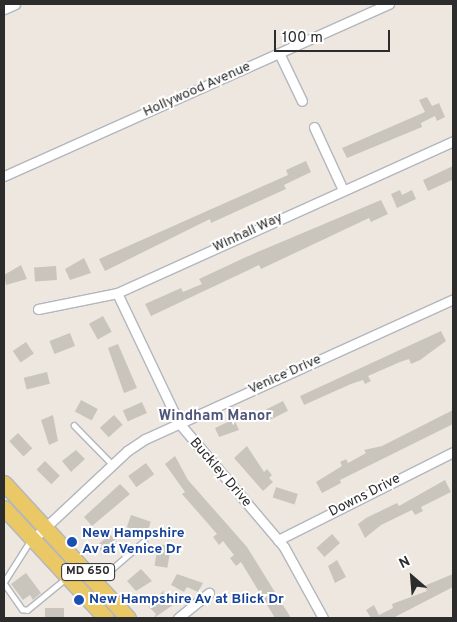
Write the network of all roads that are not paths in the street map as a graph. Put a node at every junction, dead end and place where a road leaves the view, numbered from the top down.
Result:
1 (16, 4) edge
2 (390, 4) edge
3 (4, 9) edge
4 (279, 53) junction
5 (302, 101) dead end
6 (314, 127) dead end
7 (453, 141) edge
8 (4, 176) edge
9 (343, 190) junction
10 (117, 293) junction
11 (453, 299) edge
12 (38, 310) dead end
13 (179, 423) junction
14 (74, 425) dead end
15 (453, 452) edge
16 (112, 464) junction
17 (4, 483) edge
18 (4, 508) edge
19 (45, 527) junction
20 (33, 539) junction
21 (278, 540) junction
22 (144, 541) dead end
23 (68, 576) junction
24 (97, 582) junction
25 (209, 593) dead end
26 (106, 618) edge
27 (128, 618) edge
28 (178, 618) edge
29 (324, 618) edge

1 - 3 street
2 - 4 street, Hollywood Avenue
4 - 5 street
4 - 8 street, Hollywood Avenue
6 - 9 street
7 - 9 street, Winhall Way
9 - 10 street, Winhall Way
10 - 12 street, Winhall Way
10 - 13 street, Buckley Drive
11 - 13 street, Venice Drive
13 - 16 street, Venice Drive
13 - 21 street, Buckley Drive
14 - 16 lane
15 - 21 street, Downs Drive
16 - 19 street, Venice Drive
17 - 19 main road, MD 650
18 - 20 main road, MD 650
19 - 20 street, Venice Drive
19 - 24 main road, MD 650
20 - 23 main road, MD 650
20 - 23 lane
21 - 29 street, Buckley Drive
22 - 24 lane
23 - 26 main road, MD 650
24 - 27 main road, MD 650
25 - 28 street

